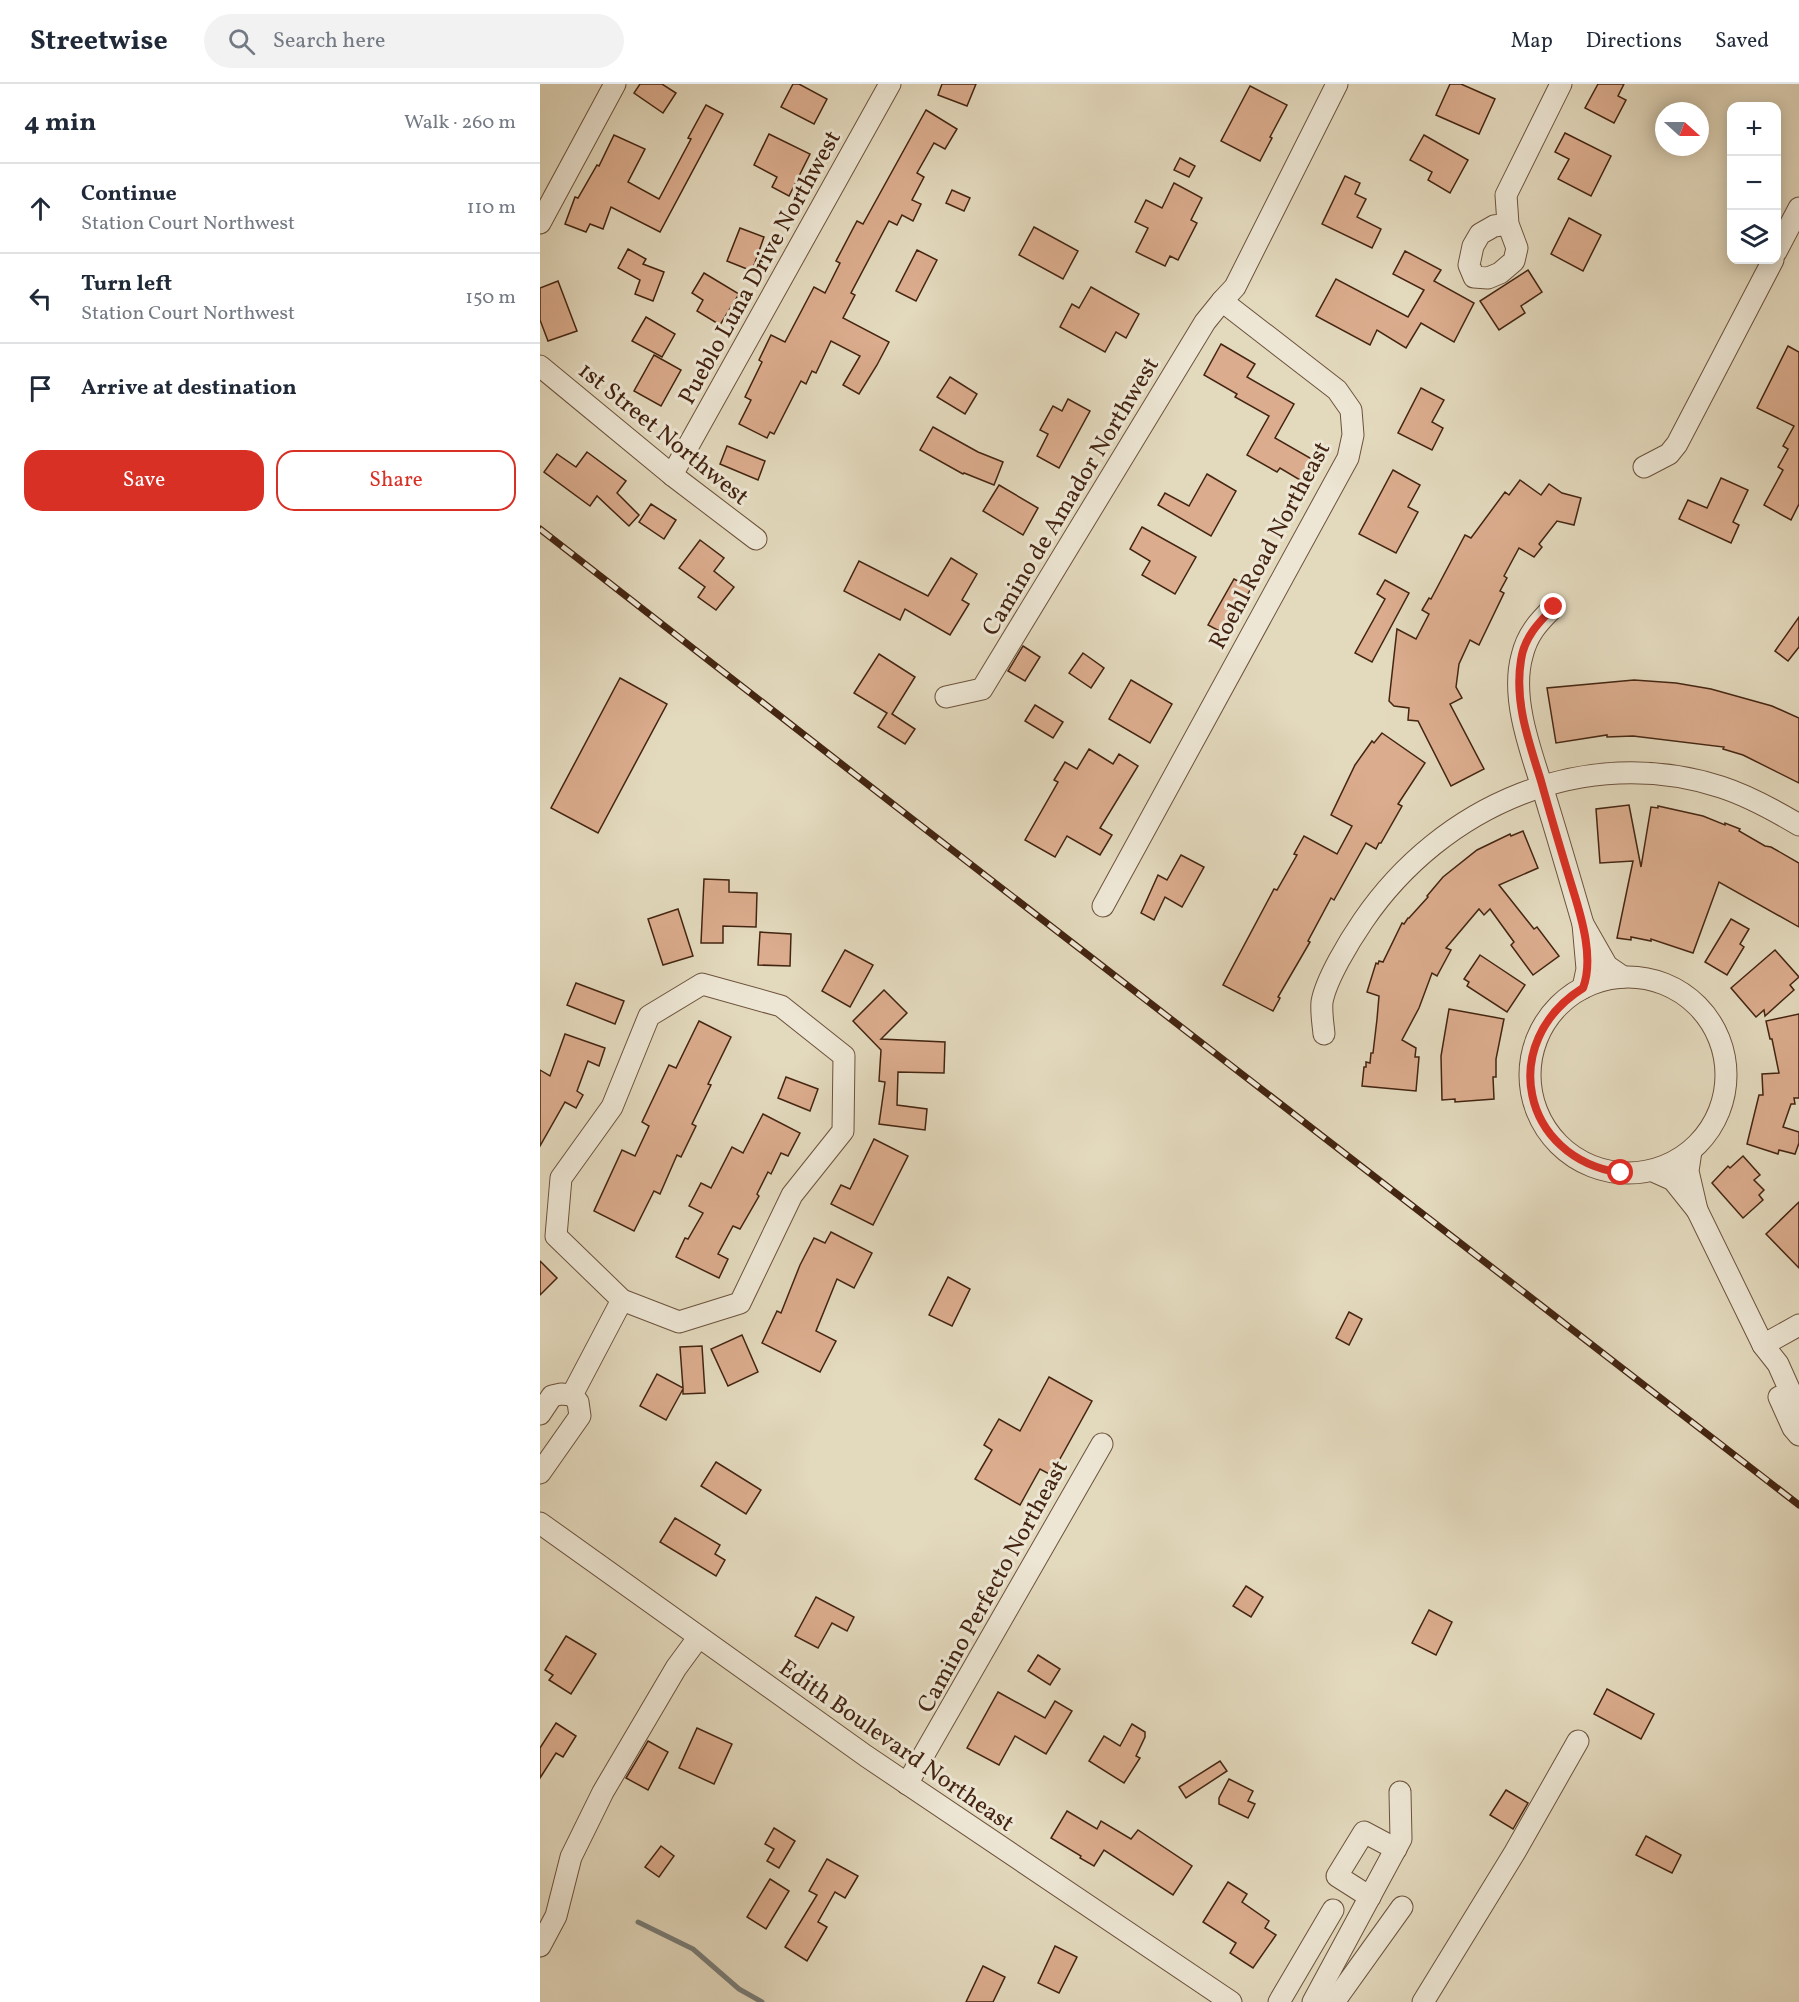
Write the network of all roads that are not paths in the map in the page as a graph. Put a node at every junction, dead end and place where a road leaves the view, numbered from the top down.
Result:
1 (615, 84) edge
2 (890, 84) edge
3 (1337, 84) edge
4 (1561, 84) edge
5 (1799, 208) edge
6 (540, 223) edge
7 (1508, 224) dead end
8 (1781, 242) edge
9 (1771, 264) edge
10 (1222, 301) junction
11 (540, 366) edge
12 (1644, 467) dead end
13 (672, 475) junction
14 (756, 539) dead end
15 (1554, 607) dead end
16 (946, 697) dead end
17 (1542, 786) junction
18 (1799, 825) edge
19 (1103, 906) dead end
20 (1583, 924) junction
21 (1623, 977) junction
22 (1583, 988) junction
23 (1324, 1034) dead end
24 (1691, 1151) junction
25 (1653, 1171) junction
26 (1697, 1210) junction
27 (621, 1300) junction
28 (1799, 1326) edge
29 (1763, 1345) junction
30 (572, 1395) junction
31 (1799, 1411) edge
32 (540, 1414) edge
33 (1799, 1435) edge
34 (1102, 1444) dead end
35 (540, 1473) edge
36 (540, 1523) edge
37 (698, 1638) junction
38 (1578, 1741) dead end
39 (908, 1784) junction
40 (1400, 1792) dead end
41 (1396, 1849) junction
42 (1370, 1897) junction
43 (1402, 1907) dead end
44 (1333, 1910) dead end
45 (540, 1946) edge
46 (1231, 2002) edge
47 (1279, 2002) edge
48 (1313, 2002) edge
49 (1334, 2002) edge
50 (1423, 2002) edge

1 - 6 street
2 - 13 street, Pueblo Luna Drive Northwest
3 - 10 street
4 - 7 street
5 - 8 street
9 - 12 street
10 - 16 street, Camino de Amador Northwest
10 - 19 street, Roehl Road Northeast
11 - 13 street, 1st Street Northwest
13 - 14 street, 1st Street Northwest
15 - 17 street
17 - 18 street
17 - 20 street
17 - 23 street
20 - 21 street
20 - 22 street
21 - 22 street
21 - 24 street
22 - 25 street
24 - 25 street
24 - 26 street
25 - 26 street
26 - 29 street
27 - 27 street
27 - 30 street
28 - 29 street
29 - 31 street
29 - 33 street
30 - 32 street
30 - 35 street
34 - 39 street, Camino Perfecto Northeast
36 - 37 street, Edith Boulevard Northeast
37 - 39 street, Edith Boulevard Northeast
37 - 45 street
38 - 50 street
39 - 46 street, Edith Boulevard Northeast
40 - 41 street
41 - 42 street
41 - 42 street
42 - 48 street
43 - 49 street
44 - 47 street

